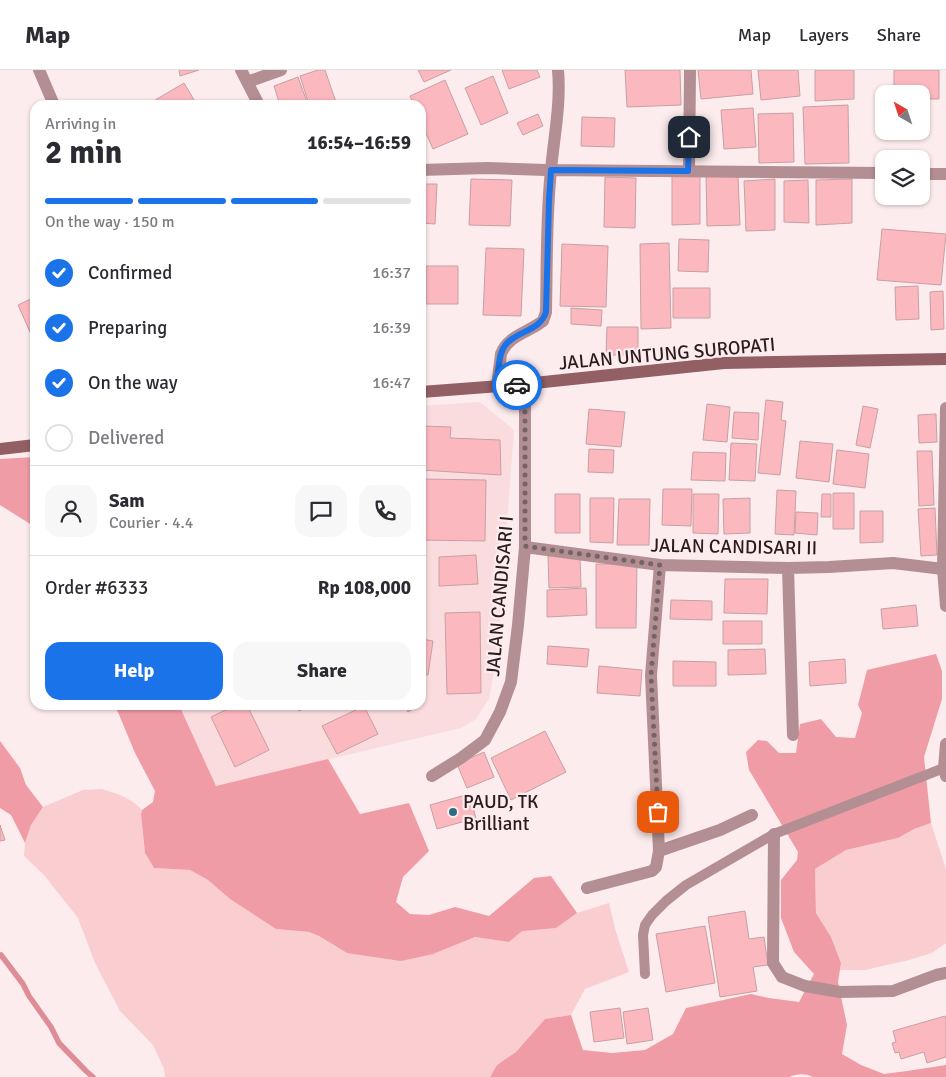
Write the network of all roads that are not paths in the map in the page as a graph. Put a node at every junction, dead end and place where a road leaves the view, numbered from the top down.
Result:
1 (39, 70) edge
2 (241, 70) edge
3 (281, 70) edge
4 (558, 70) edge
5 (690, 70) edge
6 (247, 82) junction
7 (52, 100) edge
8 (256, 100) edge
9 (426, 170) edge
10 (551, 170) junction
11 (688, 171) junction
12 (875, 173) edge
13 (930, 174) edge
14 (946, 174) edge
15 (946, 359) edge
16 (525, 384) junction
17 (497, 386) junction
18 (426, 392) edge
19 (946, 408) edge
20 (30, 445) edge
21 (0, 449) edge
22 (525, 546) junction
23 (660, 565) junction
24 (788, 568) junction
25 (943, 569) junction
26 (946, 606) edge
27 (793, 735) dead end
28 (946, 744) edge
29 (945, 772) edge
30 (432, 776) dead end
31 (752, 814) dead end
32 (774, 834) junction
33 (660, 851) junction
34 (587, 888) dead end
35 (946, 973) edge
36 (645, 974) dead end

1 - 7 street
2 - 6 street
3 - 6 street
4 - 10 street
5 - 11 street
6 - 8 street
9 - 10 street
10 - 11 street
10 - 17 street
11 - 12 street
13 - 14 street
15 - 16 main road, JALAN UNTUNG SUROPATI
16 - 17 main road, JALAN UNTUNG SUROPATI
16 - 22 street, JALAN CANDISARI I
17 - 18 main road, JALAN UNTUNG SUROPATI
19 - 25 street
20 - 21 main road
22 - 23 street, JALAN CANDISARI II
22 - 30 street, JALAN CANDISARI I
23 - 24 street, JALAN CANDISARI II
23 - 33 street
24 - 25 street, JALAN CANDISARI II
24 - 27 street
25 - 26 street
28 - 29 street
29 - 32 lane
31 - 33 street
32 - 35 street
32 - 36 lane
33 - 34 street

